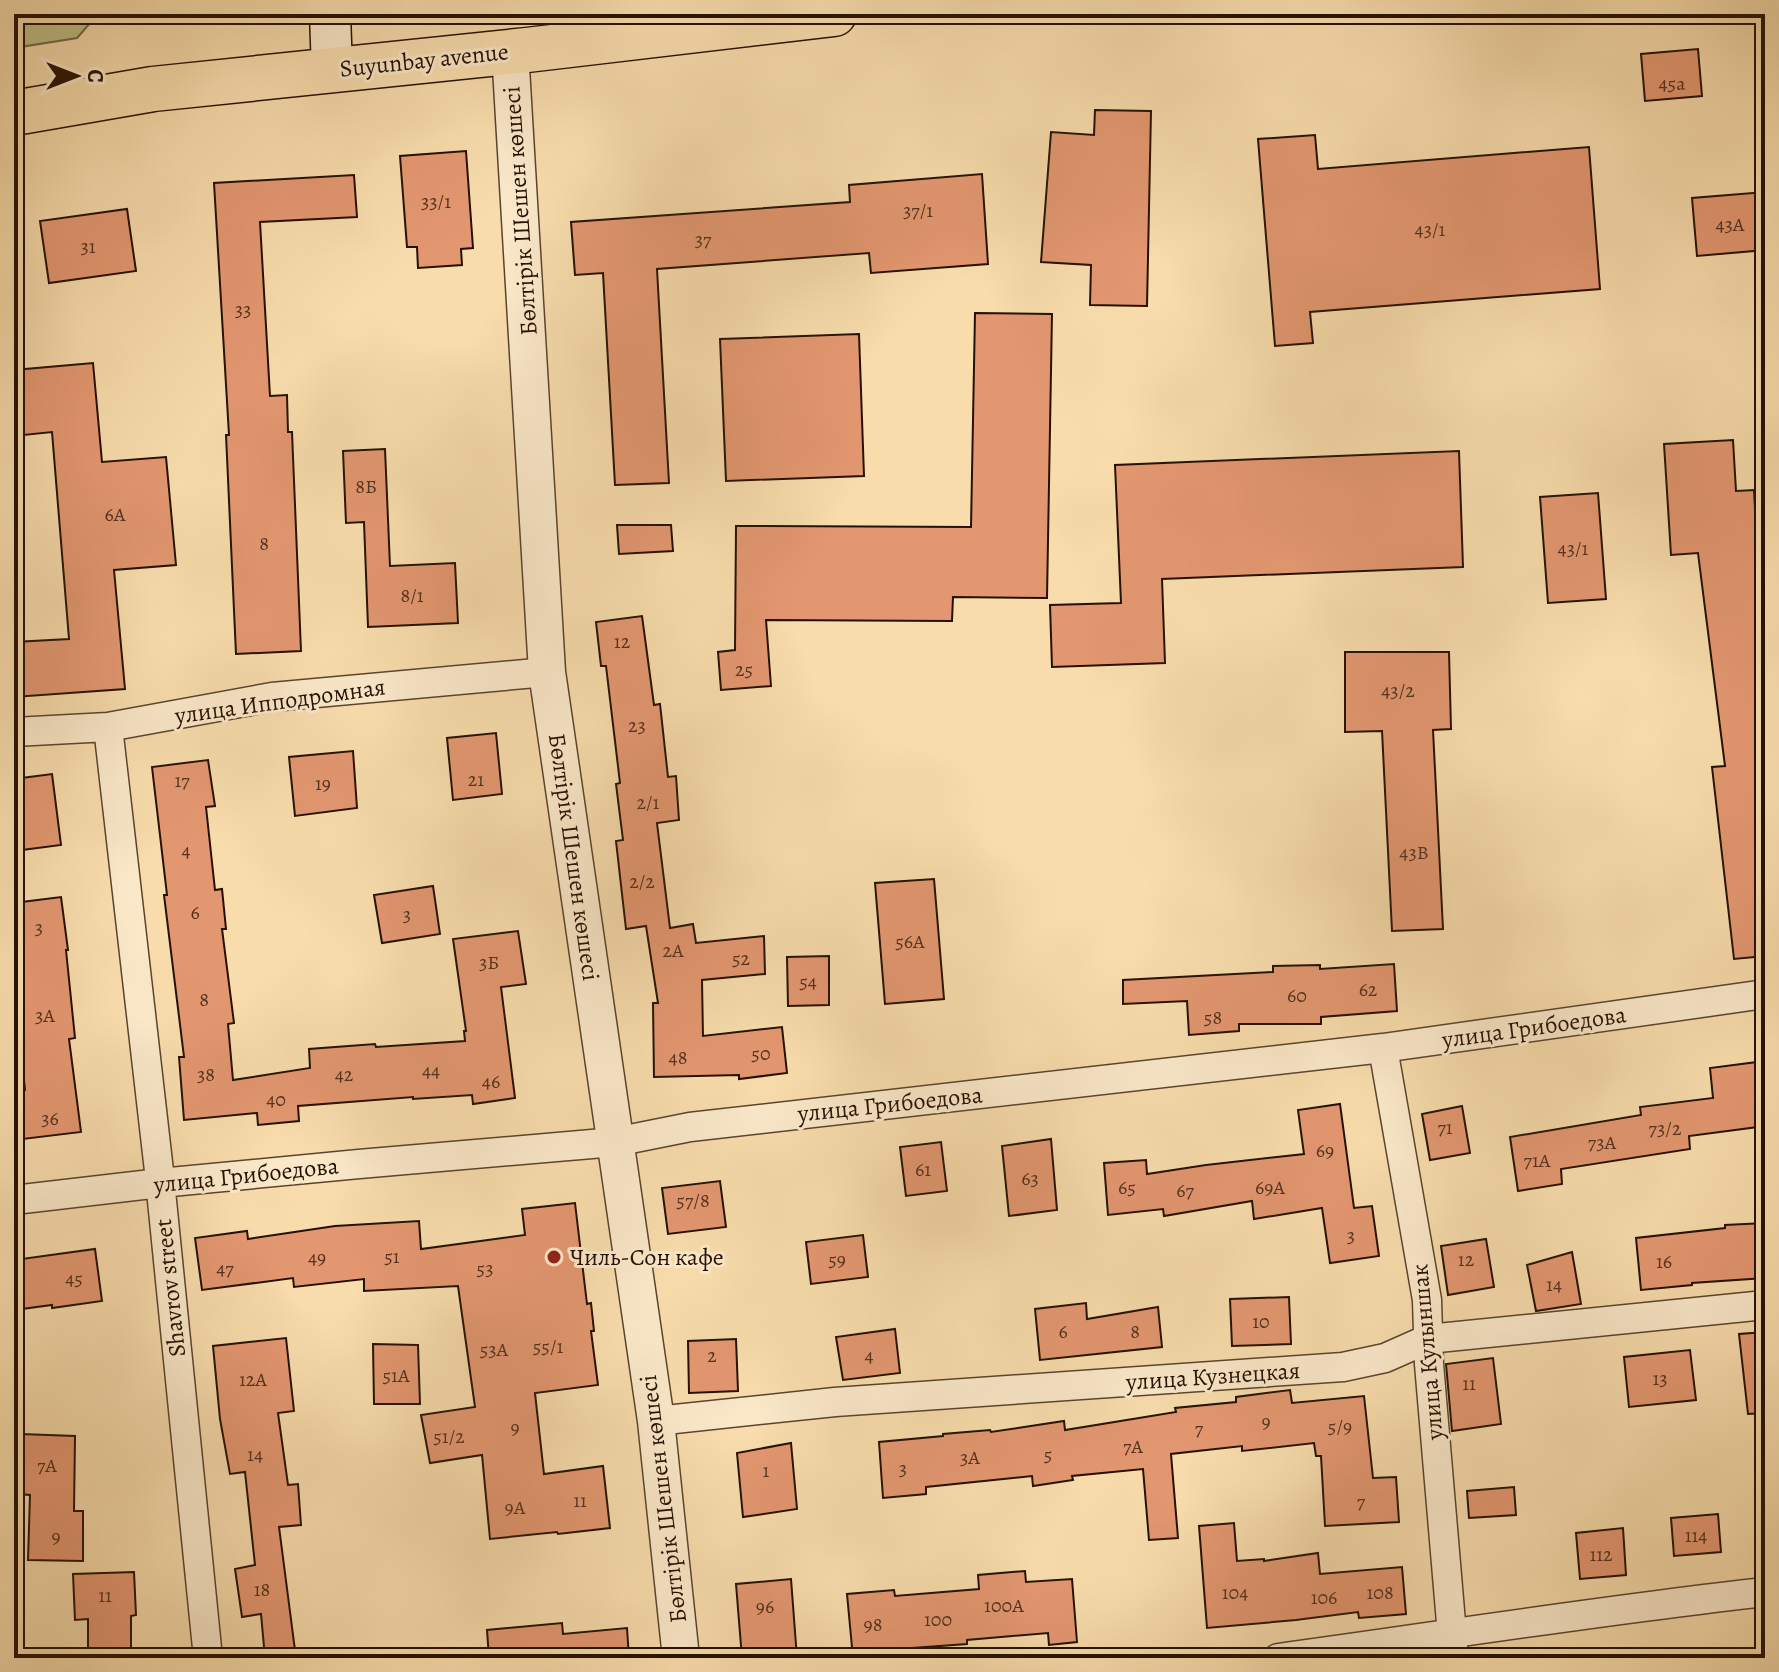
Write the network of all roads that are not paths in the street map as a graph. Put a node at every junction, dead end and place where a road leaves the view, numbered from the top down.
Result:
1 (330, 14) edge
2 (834, 14) edge
3 (510, 51) junction
4 (332, 70) junction
5 (14, 113) edge
6 (547, 672) junction
7 (108, 727) junction
8 (14, 732) edge
9 (1765, 994) edge
10 (1383, 1048) junction
11 (615, 1142) junction
12 (160, 1183) junction
13 (14, 1200) edge
14 (1765, 1305) edge
15 (1428, 1339) junction
16 (656, 1421) junction
17 (1765, 1592) edge
18 (1453, 1646) edge
19 (208, 1658) edge
20 (681, 1658) edge
21 (1278, 1658) edge

1 - 4 main road
2 - 3 main road, Suyunbay avenue
3 - 4 main road, Suyunbay avenue
3 - 6 street, Бөлтірік Шешен көшесі
4 - 5 main road, Suyunbay avenue
6 - 7 street, улица Ипподромная
6 - 11 street, Бөлтірік Шешен көшесі
7 - 8 street, улица Ипподромная
7 - 12 street, Shavrov street
9 - 10 street, улица Грибоедова
10 - 11 street, улица Грибоедова
10 - 15 street, улица Кулыншак
11 - 12 street, улица Грибоедова
11 - 16 street, Бөлтірік Шешен көшесі
12 - 13 street, улица Грибоедова
12 - 19 street, Shavrov street
14 - 15 street, улица Кузнецкая
15 - 16 street, улица Кузнецкая
15 - 18 street, улица Кулыншак
16 - 20 street, Бөлтірік Шешен көшесі
17 - 18 street
18 - 21 street

